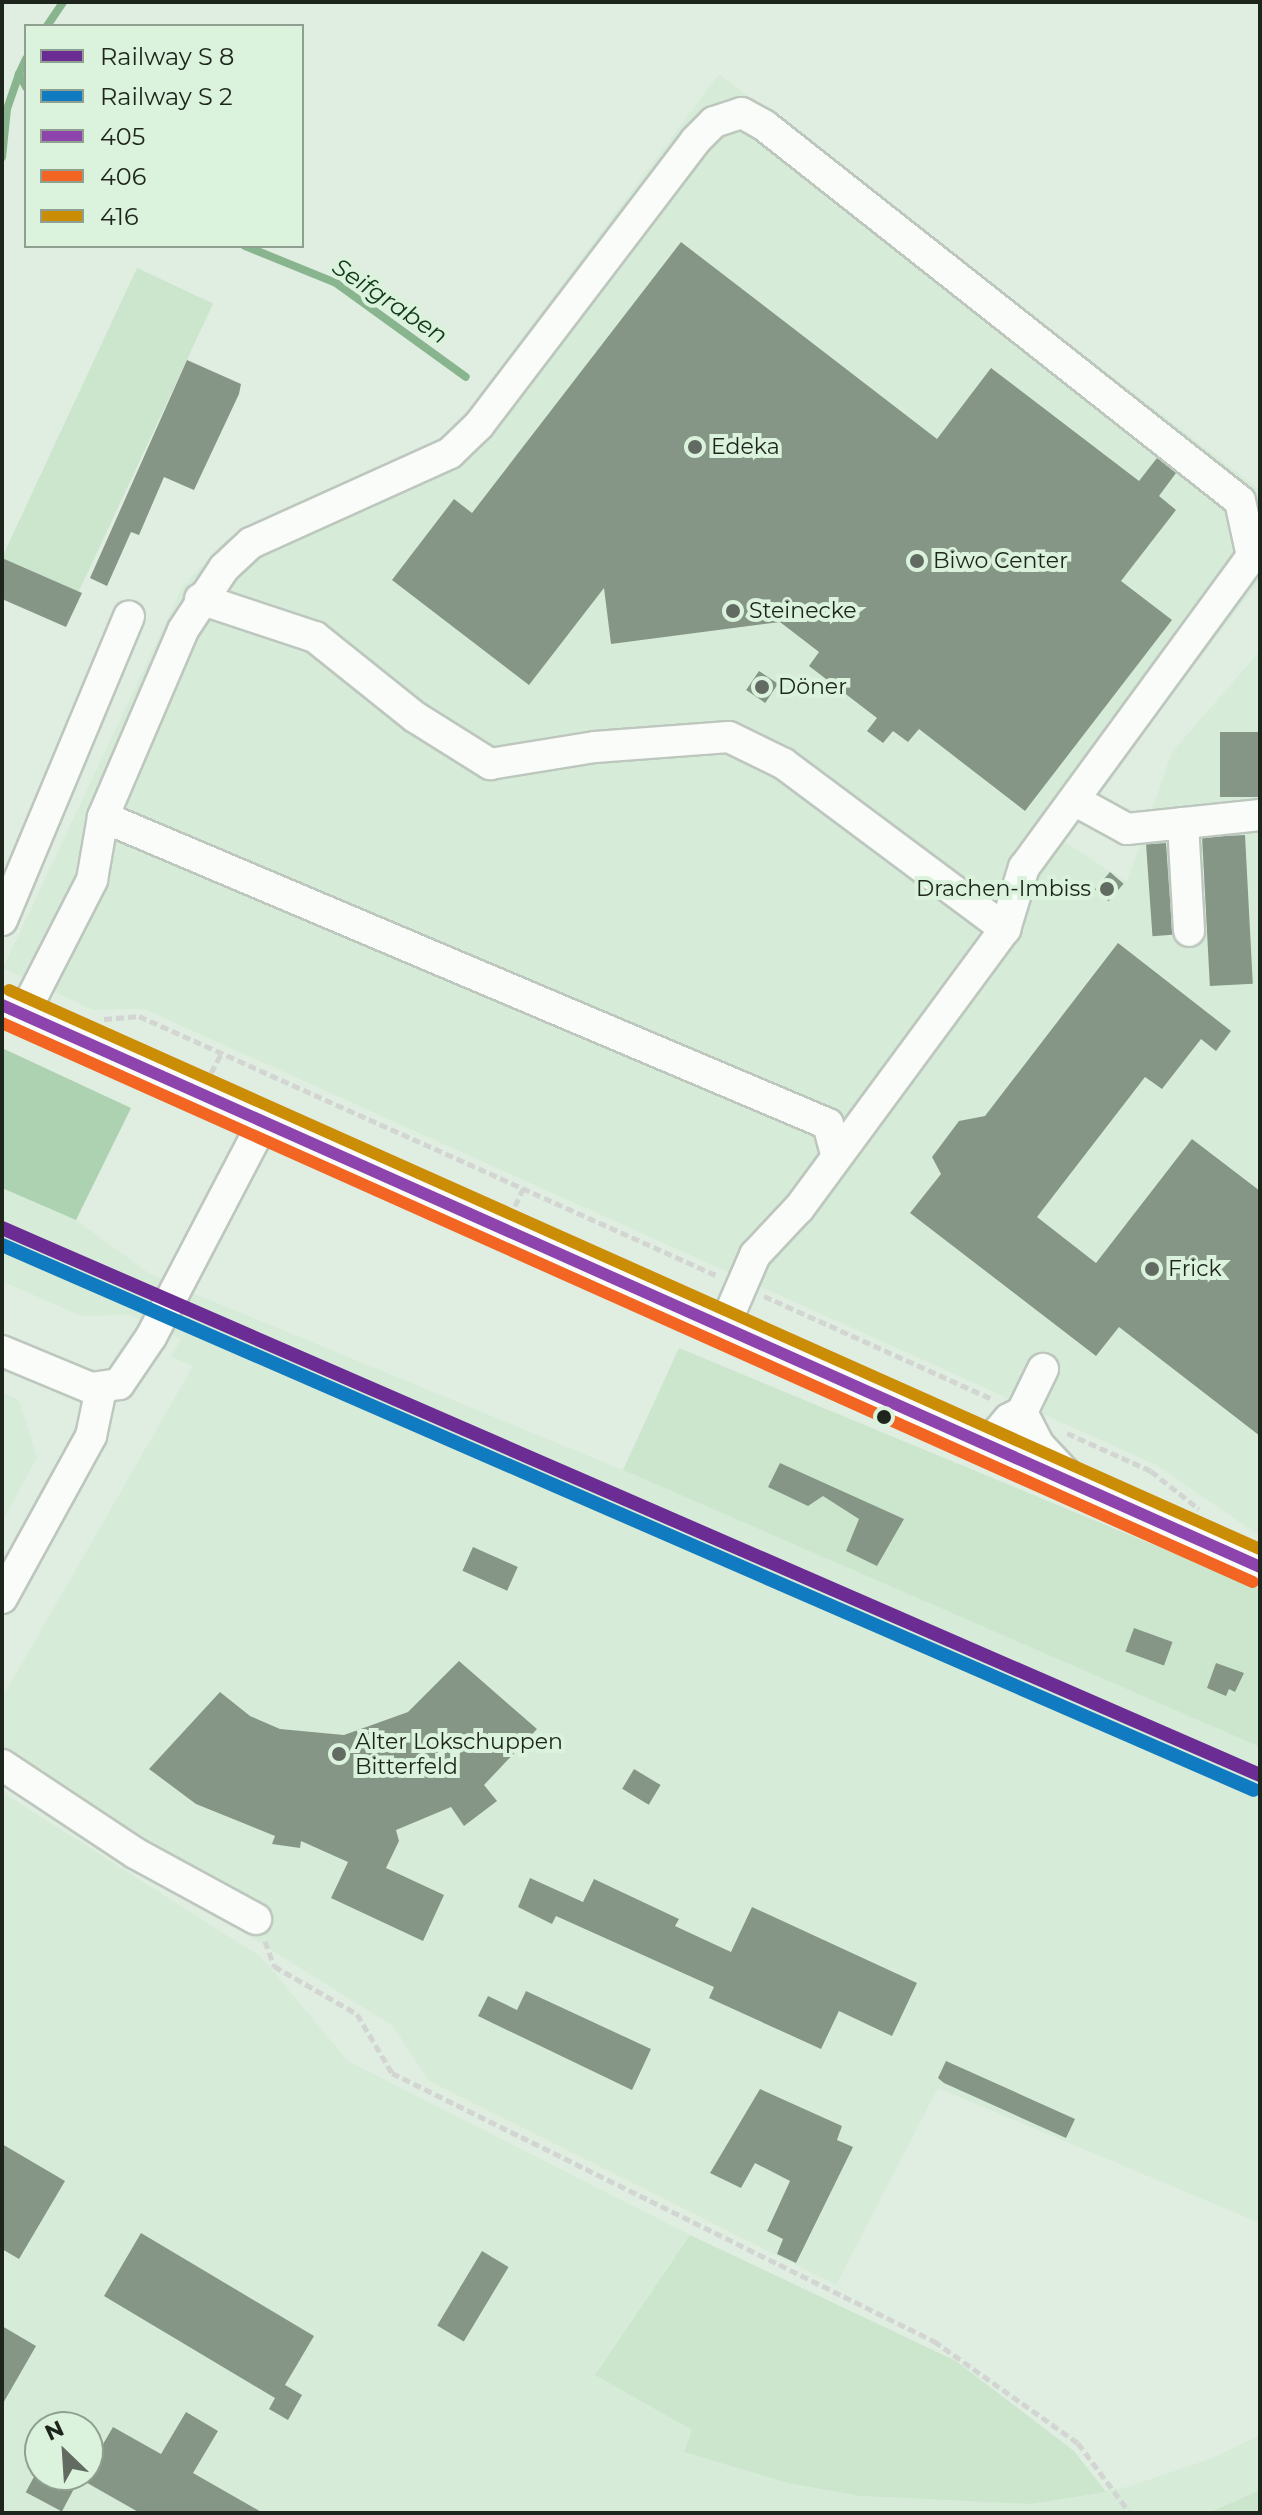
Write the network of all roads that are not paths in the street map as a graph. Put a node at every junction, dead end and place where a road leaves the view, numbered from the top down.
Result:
1 (200, 599) junction
2 (129, 617) dead end
3 (1076, 801) junction
4 (1260, 815) edge
5 (103, 817) junction
6 (1183, 823) junction
7 (2, 920) edge
8 (1005, 929) junction
9 (1189, 931) dead end
10 (13, 1010) edge
11 (263, 1123) junction
12 (836, 1154) junction
13 (723, 1329) junction
14 (2, 1351) edge
15 (1043, 1369) dead end
16 (101, 1389) junction
17 (1022, 1412) junction
18 (987, 1445) junction
19 (1076, 1486) junction
20 (1260, 1567) edge
21 (2, 1598) edge
22 (2, 1765) edge
23 (256, 1919) road end

1 - 3 street
1 - 5 street
1 - 8 street
2 - 7 street
3 - 6 street
3 - 8 street
4 - 6 street
5 - 10 street
5 - 12 street
6 - 9 street
8 - 12 street
10 - 11 street
11 - 13 street
11 - 16 street
12 - 13 street
13 - 18 street
14 - 16 street
15 - 17 street
16 - 21 street
17 - 18 street
17 - 19 street
18 - 19 street
19 - 20 street
22 - 23 street

